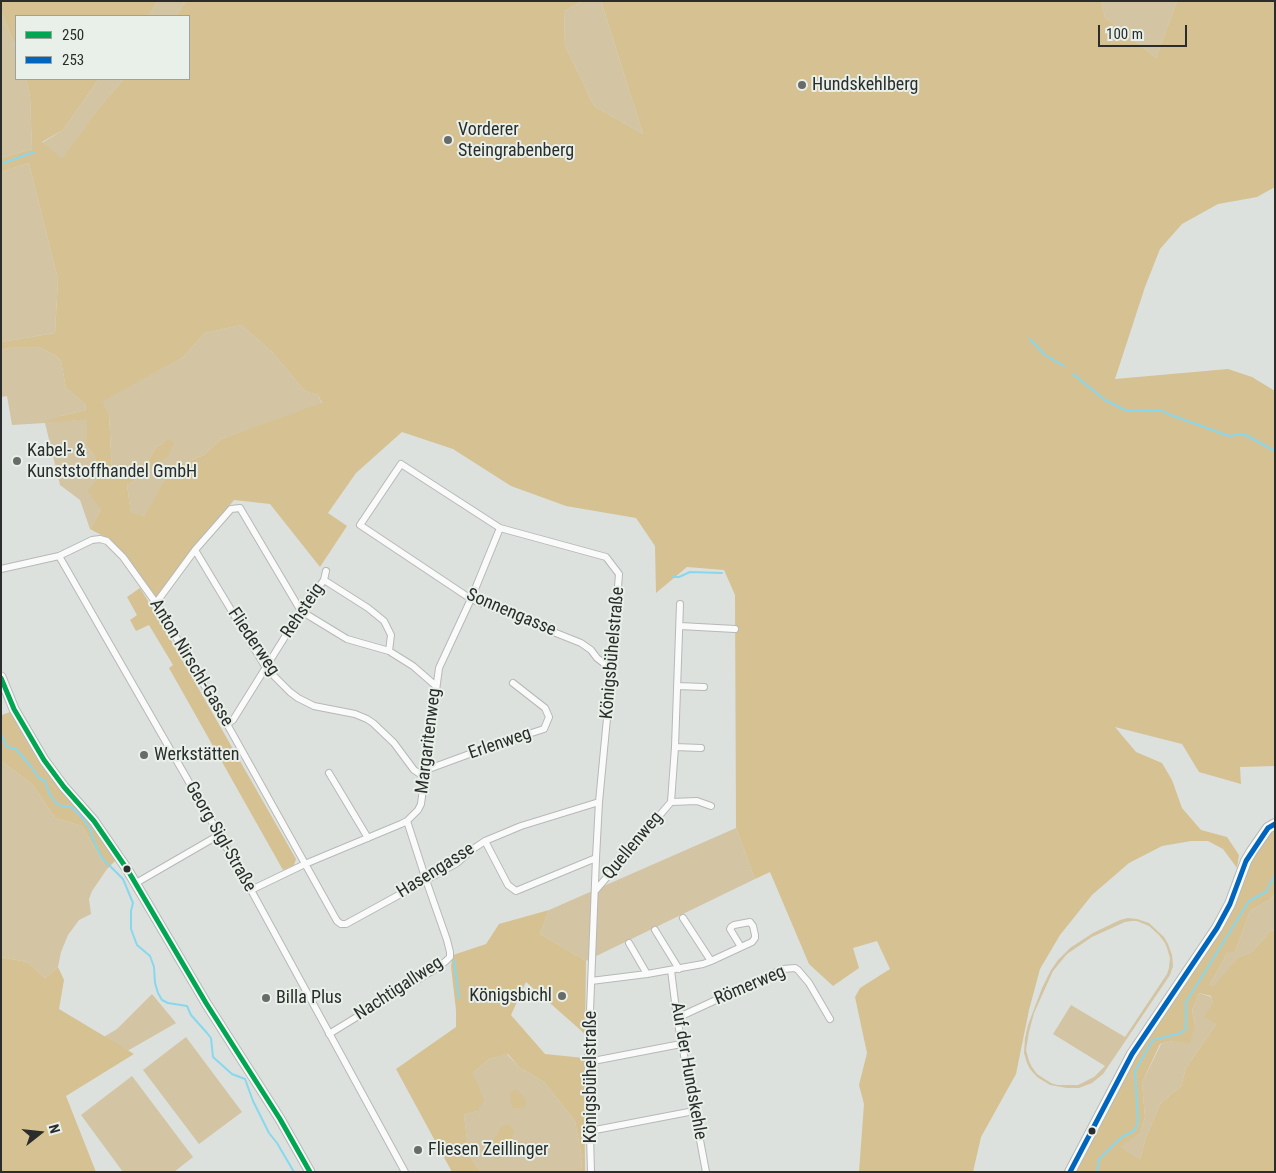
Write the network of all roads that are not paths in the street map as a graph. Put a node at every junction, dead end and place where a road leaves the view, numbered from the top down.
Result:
1 (401, 464) joint
2 (500, 528) junction
3 (195, 550) junction
4 (58, 556) junction
5 (1, 569) edge
6 (326, 571) dead end
7 (324, 580) junction
8 (471, 599) junction
9 (156, 603) junction
10 (680, 604) dead end
11 (301, 611) junction
12 (680, 626) junction
13 (735, 629) dead end
14 (389, 650) junction
15 (612, 666) junction
16 (266, 668) junction
17 (1, 677) edge
18 (513, 683) dead end
19 (436, 686) junction
20 (677, 686) junction
21 (704, 687) dead end
22 (227, 724) junction
23 (675, 747) junction
24 (701, 748) dead end
25 (426, 772) junction
26 (329, 773) dead end
27 (599, 802) junction
28 (671, 802) junction
29 (711, 806) dead end
30 (408, 821) junction
31 (1275, 824) edge
32 (219, 835) junction
33 (368, 838) junction
34 (485, 841) junction
35 (596, 858) junction
36 (305, 864) junction
37 (426, 880) junction
38 (136, 884) junction
39 (251, 890) junction
40 (595, 891) junction
41 (683, 918) dead end
42 (655, 930) dead end
43 (628, 943) dead end
44 (740, 947) junction
45 (711, 961) junction
46 (679, 969) junction
47 (671, 970) junction
48 (647, 974) junction
49 (591, 981) junction
50 (677, 1018) junction
51 (830, 1019) dead end
52 (329, 1034) junction
53 (682, 1044) junction
54 (588, 1062) junction
55 (694, 1111) junction
56 (590, 1131) junction
57 (310, 1172) edge
58 (405, 1172) edge
59 (591, 1172) edge
60 (706, 1172) edge
61 (1070, 1172) edge

1 - 2 street, Königsbühelstraße
1 - 8 street, Sonnengasse
2 - 8 street, Margaritenweg
2 - 15 street, Königsbühelstraße
3 - 9 street
3 - 11 street
3 - 16 street, Fliederweg
4 - 5 street
4 - 9 street, Anton Nirschl-Gasse
4 - 32 street, Georg Sigl-Straße
6 - 7 street, Rehsteig
7 - 11 street, Rehsteig
7 - 14 street
8 - 15 street, Sonnengasse
8 - 19 street, Margaritenweg
9 - 22 street, Anton Nirschl-Gasse
10 - 12 street, Quellenweg
11 - 14 street
11 - 16 street, Rehsteig
12 - 13 street
12 - 20 street, Quellenweg
14 - 19 street
15 - 27 street, Königsbühelstraße
16 - 22 street, Rehsteig
16 - 25 street, Fliederweg
17 - 38 main road
18 - 25 street, Erlenweg
19 - 25 street, Margaritenweg
20 - 21 street
20 - 23 street, Quellenweg
22 - 36 street, Anton Nirschl-Gasse
23 - 24 street
23 - 28 street, Quellenweg
25 - 30 street, Margaritenweg
26 - 33 street
27 - 34 street, Hasengasse
27 - 35 street, Königsbühelstraße
28 - 29 street, Quellenweg
28 - 40 street, Quellenweg
30 - 33 street
30 - 37 street, Nachtigallweg
31 - 61 main road
32 - 38 street
32 - 39 street, Georg Sigl-Straße
33 - 36 street
34 - 35 street
34 - 37 street, Hasengasse
35 - 40 street, Königsbühelstraße
36 - 37 street, Hasengasse
36 - 39 street
37 - 52 street, Nachtigallweg
38 - 57 main road
39 - 52 street, Georg Sigl-Straße
40 - 49 street, Königsbühelstraße
41 - 45 street
42 - 46 street
43 - 48 street
44 - 44 street
44 - 45 street
45 - 46 street
46 - 47 street
47 - 48 street
47 - 50 street, Auf der Hundskehle
48 - 49 street
49 - 54 street, Königsbühelstraße
50 - 51 street, Römerweg
50 - 53 street, Auf der Hundskehle
52 - 58 street, Georg Sigl-Straße
53 - 54 street
53 - 55 street, Auf der Hundskehle
54 - 56 street, Königsbühelstraße
55 - 56 street
55 - 60 street, Auf der Hundskehle
56 - 59 street, Königsbühelstraße

